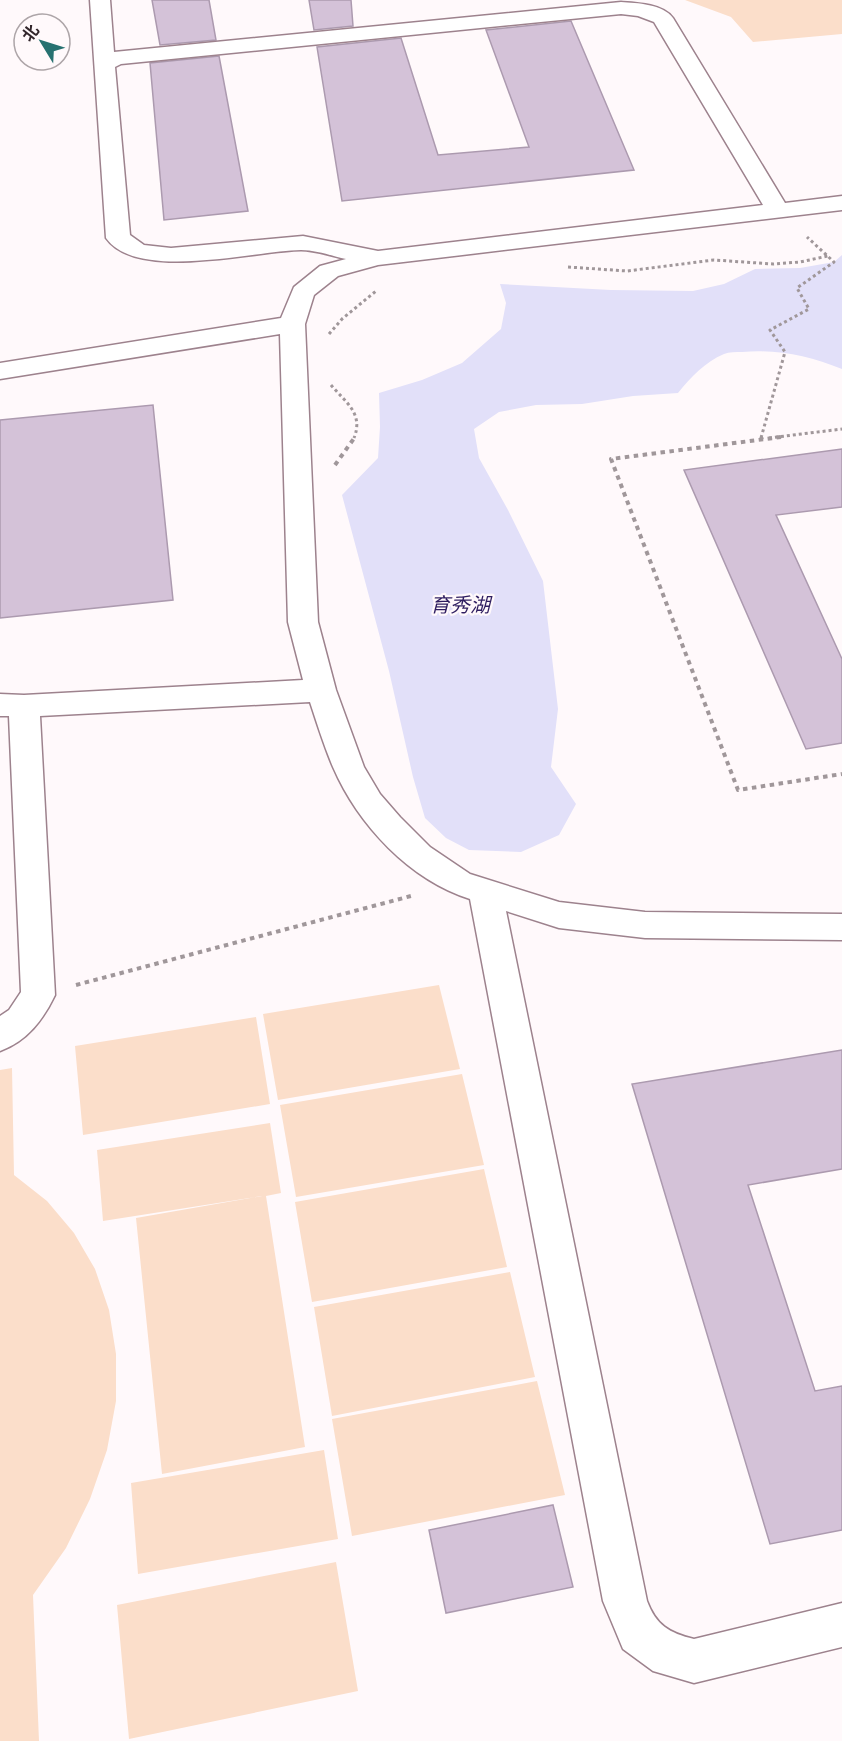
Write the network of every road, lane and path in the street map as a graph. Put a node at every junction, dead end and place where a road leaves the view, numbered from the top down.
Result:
1 (100, 0) edge
2 (620, 4) edge
3 (104, 66) junction
4 (842, 203) edge
5 (778, 210) junction
6 (828, 256) dead end
7 (377, 258) junction
8 (834, 262) dead end
9 (565, 267) dead end
10 (377, 290) dead end
11 (292, 324) junction
12 (324, 339) dead end
13 (0, 371) edge
14 (328, 381) dead end
15 (842, 429) edge
16 (761, 440) junction
17 (296, 478) junction
18 (321, 690) junction
19 (12, 705) edge
20 (842, 774) edge
21 (472, 887) junction
22 (842, 927) edge
23 (38, 995) junction
24 (0, 1036) edge
25 (842, 1625) edge

1 - 3 street
2 - 3 street
2 - 5 street
3 - 7 street
4 - 5 street
5 - 7 street
6 - 9 path
7 - 11 street
8 - 16 path
10 - 12 path
11 - 13 street
11 - 17 street
14 - 17 path
15 - 16 path
16 - 20 path
17 - 18 street
18 - 19 street
18 - 21 street
19 - 23 street
21 - 22 street
21 - 23 path
21 - 25 street
23 - 24 street

